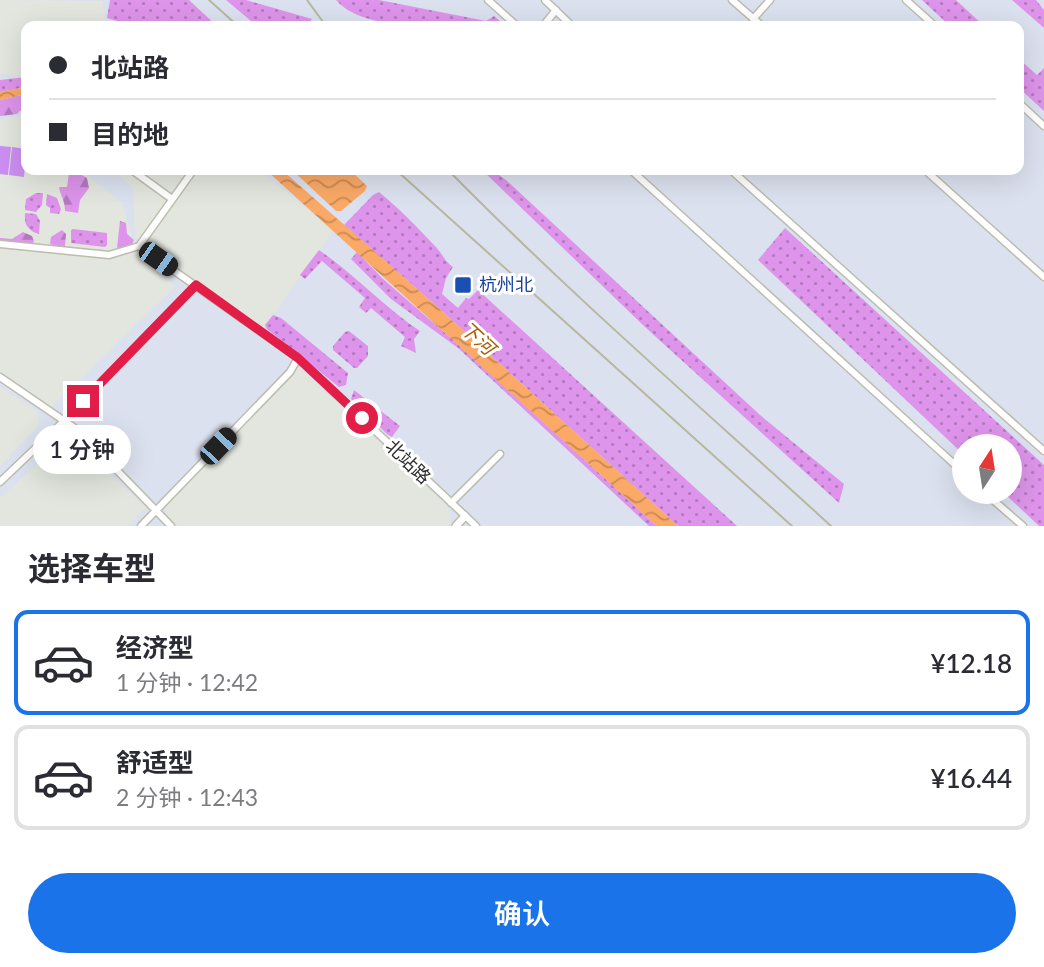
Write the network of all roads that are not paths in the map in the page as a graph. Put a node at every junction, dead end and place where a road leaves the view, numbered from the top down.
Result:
1 (488, 0) edge
2 (545, 0) edge
3 (732, 0) edge
4 (770, 0) edge
5 (906, 0) edge
6 (556, 10) junction
7 (753, 19) junction
8 (511, 21) edge
9 (547, 21) edge
10 (567, 21) edge
11 (756, 21) edge
12 (929, 21) edge
13 (1024, 108) edge
14 (1044, 126) edge
15 (139, 175) edge
16 (190, 175) edge
17 (636, 175) edge
18 (737, 175) edge
19 (931, 175) edge
20 (172, 200) junction
21 (0, 244) edge
22 (139, 246) junction
23 (1044, 277) edge
24 (196, 285) junction
25 (298, 358) junction
26 (0, 377) edge
27 (64, 421) junction
28 (1044, 451) edge
29 (500, 454) dead end
30 (952, 463) edge
31 (0, 482) edge
32 (451, 503) junction
33 (998, 504) edge
34 (156, 510) junction
35 (465, 516) junction
36 (141, 526) edge
37 (171, 526) edge
38 (456, 526) edge
39 (476, 526) edge
40 (1023, 526) edge

1 - 8 street
2 - 6 street
3 - 7 street
4 - 7 street
5 - 12 street
6 - 9 street
6 - 10 street
7 - 11 street
13 - 14 street
15 - 20 street
16 - 20 street
17 - 30 street
18 - 28 street
19 - 23 street
20 - 22 street
21 - 22 street
22 - 24 street, 北站路
24 - 25 street, 北站路
24 - 27 street
25 - 32 street, 北站路
25 - 34 street
26 - 27 street
27 - 31 street
27 - 34 street
29 - 32 street
32 - 35 street, 北站路
33 - 40 street
34 - 36 street
34 - 37 street
35 - 38 street
35 - 39 street, 北站路

